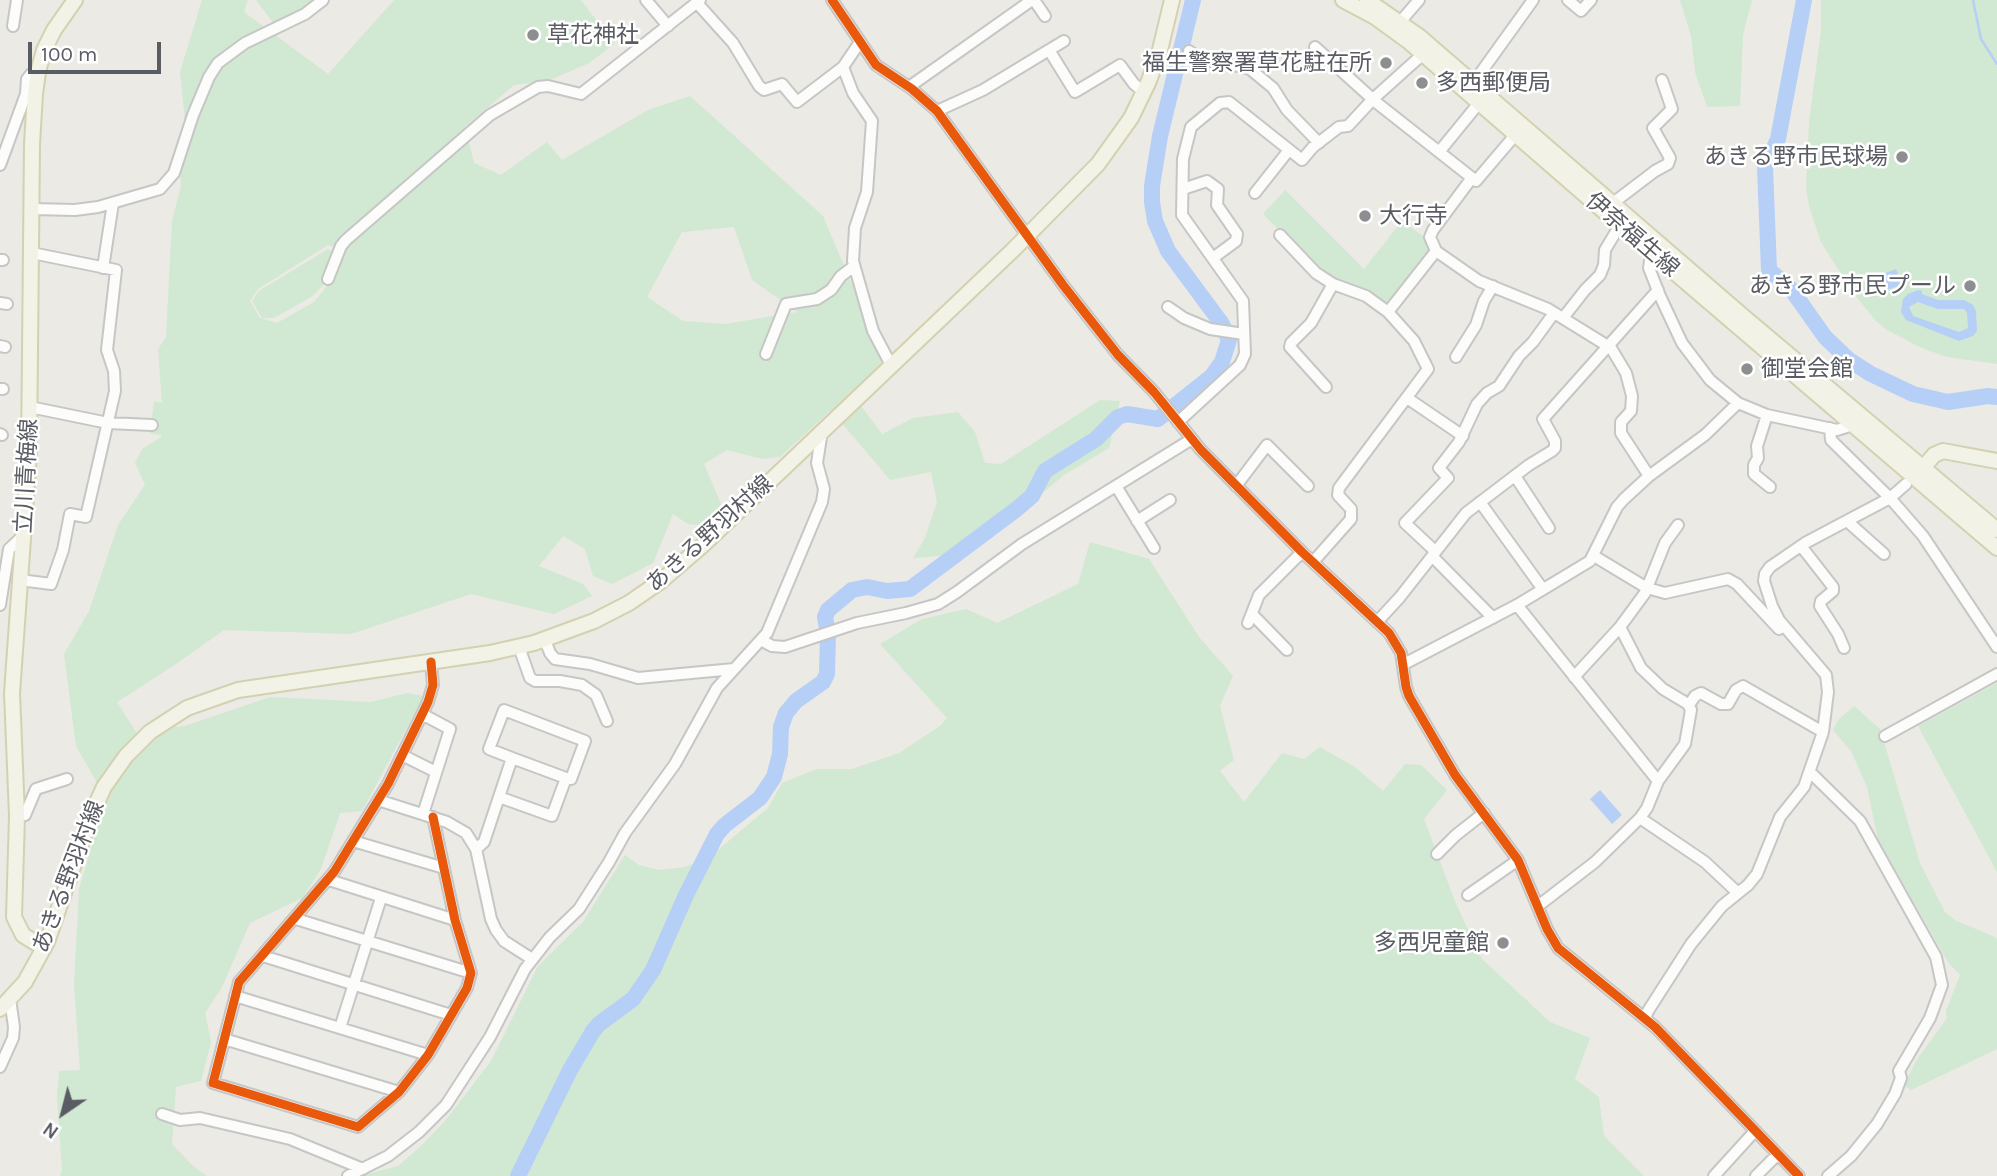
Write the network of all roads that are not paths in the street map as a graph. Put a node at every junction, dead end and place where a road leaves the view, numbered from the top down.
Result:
1 (17, 0) edge
2 (75, 0) edge
3 (323, 0) edge
4 (646, 0) edge
5 (832, 0) edge
6 (1033, 0) edge
7 (1172, 0) edge
8 (1343, 0) edge
9 (1367, 0) edge
10 (1419, 0) edge
11 (1533, 0) edge
12 (1568, 0) edge
13 (1591, 0) edge
14 (698, 1) edge
15 (1045, 16) dead end
16 (1400, 22) junction
17 (13, 26) dead end
18 (668, 26) junction
19 (1063, 41) dead end
20 (860, 42) junction
21 (1315, 47) dead end
22 (1049, 50) junction
23 (1189, 51) dead end
24 (1423, 54) junction
25 (843, 67) junction
26 (38, 72) junction
27 (1662, 80) dead end
28 (909, 87) junction
29 (1470, 87) junction
30 (1144, 92) junction
31 (1373, 99) junction
32 (1479, 103) junction
33 (937, 111) junction
34 (1516, 134) junction
35 (1319, 143) junction
36 (1289, 150) junction
37 (1439, 152) junction
38 (0, 165) edge
39 (1471, 178) junction
40 (1183, 189) junction
41 (1255, 192) dead end
42 (113, 203) junction
43 (1612, 203) junction
44 (32, 209) junction
45 (1619, 225) junction
46 (1280, 235) dead end
47 (1026, 236) junction
48 (1657, 250) junction
49 (1436, 251) junction
50 (32, 253) junction
51 (1213, 258) junction
52 (853, 267) junction
53 (103, 268) junction
54 (328, 279) dead end
55 (1333, 284) junction
56 (1493, 286) junction
57 (1658, 290) junction
58 (1168, 307) dead end
59 (1388, 312) junction
60 (1558, 315) junction
61 (1239, 334) junction
62 (1607, 345) junction
63 (766, 354) dead end
64 (1456, 358) dead end
65 (891, 365) junction
66 (1326, 387) dead end
67 (1407, 398) junction
68 (1738, 403) junction
69 (30, 407) junction
70 (1767, 415) junction
71 (1176, 419) junction
72 (108, 423) junction
73 (152, 425) dead end
74 (1853, 425) junction
75 (1830, 428) junction
76 (822, 431) junction
77 (1463, 436) junction
78 (1192, 439) junction
79 (1997, 461) edge
80 (1515, 476) junction
81 (1649, 476) junction
82 (1915, 477) junction
83 (1236, 485) junction
84 (1116, 486) junction
85 (1308, 486) dead end
86 (1770, 487) dead end
87 (1890, 498) junction
88 (1170, 500) dead end
89 (1480, 502) junction
90 (1138, 521) junction
91 (1847, 521) junction
92 (1678, 525) dead end
93 (1549, 528) dead end
94 (1997, 530) edge
95 (24, 535) junction
96 (1801, 545) junction
97 (1154, 548) dead end
98 (1997, 548) edge
99 (1302, 552) junction
100 (1434, 553) junction
101 (1884, 554) dead end
102 (1594, 556) junction
103 (1312, 562) junction
104 (20, 580) junction
105 (1647, 587) junction
106 (1542, 589) junction
107 (1517, 604) junction
108 (0, 605) edge
109 (1493, 618) junction
110 (1377, 622) junction
111 (1619, 627) junction
112 (545, 640) junction
113 (761, 640) junction
114 (1796, 640) junction
115 (519, 647) junction
116 (1997, 647) edge
117 (1844, 648) dead end
118 (1287, 650) dead end
119 (431, 662) junction
120 (1404, 664) junction
121 (734, 670) junction
122 (1997, 674) edge
123 (1574, 677) junction
124 (1689, 705) junction
125 (422, 715) junction
126 (607, 721) dead end
127 (1823, 732) junction
128 (1885, 736) dead end
129 (402, 755) junction
130 (512, 758) junction
131 (436, 772) junction
132 (1810, 772) junction
133 (566, 778) junction
134 (67, 779) dead end
135 (1658, 781) junction
136 (499, 797) junction
137 (378, 800) junction
138 (533, 809) junction
139 (1484, 813) junction
140 (17, 816) junction
141 (428, 816) junction
142 (1640, 818) junction
143 (528, 821) dead end
144 (353, 841) junction
145 (476, 849) junction
146 (1437, 854) dead end
147 (1518, 860) junction
148 (443, 868) junction
149 (330, 880) junction
150 (1738, 893) junction
151 (1468, 895) dead end
152 (381, 898) junction
153 (1538, 906) junction
154 (296, 919) junction
155 (455, 920) junction
156 (367, 941) junction
157 (44, 948) junction
158 (263, 956) junction
159 (532, 959) junction
160 (471, 973) junction
161 (354, 984) junction
162 (235, 996) junction
163 (5, 1004) edge
164 (452, 1015) junction
165 (1645, 1019) junction
166 (340, 1028) junction
167 (224, 1039) junction
168 (428, 1055) junction
169 (0, 1067) edge
170 (399, 1092) junction
171 (162, 1114) dead end
172 (1755, 1131) junction
173 (1777, 1155) junction
174 (363, 1169) junction
175 (348, 1176) edge
176 (1714, 1176) edge
177 (1756, 1176) edge
178 (1799, 1176) edge
179 (1828, 1176) edge

1 - 17 street
2 - 26 main road, 立川青梅線
3 - 42 street
4 - 18 street
5 - 20 street
6 - 15 street
6 - 28 street
7 - 30 main road, あきる野羽村線
8 - 24 main road, 伊奈福生線
9 - 16 main road, 伊奈福生線
10 - 16 street
11 - 29 street
12 - 13 street
14 - 18 street
14 - 25 street
16 - 29 main road, 伊奈福生線
18 - 54 street
19 - 22 street
20 - 25 street
20 - 28 street
21 - 31 street
22 - 30 street
22 - 33 street
23 - 35 street
24 - 29 main road, 伊奈福生線
24 - 31 street
25 - 52 street
26 - 38 street
26 - 44 main road, 立川青梅線
27 - 43 street
28 - 33 street
29 - 32 main road, 伊奈福生線
29 - 43 main road, 伊奈福生線
30 - 47 main road, あきる野羽村線
31 - 35 street
31 - 37 street
32 - 34 main road, 伊奈福生線
32 - 37 street
33 - 47 street
34 - 39 street
34 - 45 main road, 伊奈福生線
35 - 36 street
36 - 40 street
36 - 41 street
37 - 39 street
39 - 49 street
40 - 51 street
40 - 51 street
42 - 44 street
42 - 53 street
43 - 48 main road, 伊奈福生線
44 - 50 main road, 立川青梅線
45 - 48 main road, 伊奈福生線
45 - 60 street
46 - 55 street
47 - 65 main road, あきる野羽村線
47 - 71 street
48 - 57 street
48 - 74 main road, 伊奈福生線
48 - 82 main road, 伊奈福生線
49 - 56 street
49 - 59 street
50 - 53 street
50 - 69 main road, 立川青梅線
51 - 61 street
52 - 63 street
52 - 65 street
53 - 72 street
55 - 59 street
55 - 66 street
56 - 60 street
56 - 64 street
57 - 62 street
57 - 68 street
58 - 61 street
59 - 67 street
60 - 62 street
60 - 77 street
61 - 71 street
62 - 80 street
62 - 81 street
65 - 76 main road, あきる野羽村線
67 - 77 street
67 - 103 street
68 - 70 street
68 - 81 street
69 - 72 street
69 - 95 main road, 立川青梅線
70 - 75 street
70 - 86 street
71 - 78 street
72 - 73 street
72 - 104 street
74 - 75 street
74 - 82 main road, 伊奈福生線
75 - 87 street
76 - 112 main road, あきる野羽村線
76 - 113 street
77 - 100 street
78 - 83 street
78 - 84 street
79 - 82 main road
80 - 89 street
80 - 93 street
81 - 102 street
82 - 87 street
82 - 94 main road, 伊奈福生線
82 - 98 main road, 伊奈福生線
83 - 85 street
83 - 99 street
84 - 90 street
84 - 113 street
87 - 91 street
87 - 116 street
88 - 90 street
89 - 100 street
89 - 106 street
90 - 97 street
91 - 96 street
91 - 101 street
92 - 105 street
95 - 104 main road, 立川青梅線
95 - 108 street
96 - 114 street
96 - 117 street
99 - 103 street
99 - 118 street
100 - 109 street
100 - 110 street
102 - 105 street
102 - 106 street
103 - 110 street
104 - 140 main road, 立川青梅線
105 - 111 street
105 - 114 street
106 - 107 street
107 - 109 street
107 - 123 street
109 - 120 street
110 - 120 street
111 - 123 street
111 - 124 street
112 - 115 main road, あきる野羽村線
112 - 121 street
113 - 121 street
114 - 127 street
115 - 119 main road, あきる野羽村線
115 - 126 street
119 - 125 street
119 - 157 main road, あきる野羽村線
120 - 139 street
121 - 159 street
122 - 128 street
123 - 135 street
124 - 127 street
124 - 135 street
125 - 129 street
125 - 131 street
127 - 132 street
129 - 131 street
129 - 137 street
130 - 133 street
130 - 133 street
130 - 136 street
131 - 141 street
132 - 150 street
132 - 179 street
133 - 138 street
134 - 140 street
135 - 142 street
136 - 138 street
136 - 145 street
137 - 141 street
137 - 144 street
138 - 143 street
139 - 146 street
139 - 147 street
140 - 157 main road, 立川青梅線
141 - 145 street
141 - 148 street
142 - 150 street
142 - 153 street
144 - 148 street
144 - 149 street
145 - 159 street
147 - 151 street
147 - 153 street
148 - 155 street
149 - 152 street
149 - 154 street
150 - 165 street
152 - 155 street
152 - 156 street
153 - 165 street
154 - 156 street
154 - 158 street
155 - 160 street
156 - 160 street
156 - 161 street
157 - 163 main road, あきる野羽村線
158 - 161 street
158 - 162 street
159 - 174 street
160 - 164 street
161 - 164 street
161 - 166 street
162 - 166 street
162 - 167 street
163 - 169 street
164 - 168 street
165 - 172 street
166 - 168 street
167 - 170 street
167 - 170 street
168 - 170 street
171 - 174 street
172 - 173 street
172 - 176 street
173 - 177 street
173 - 178 street
174 - 175 street

